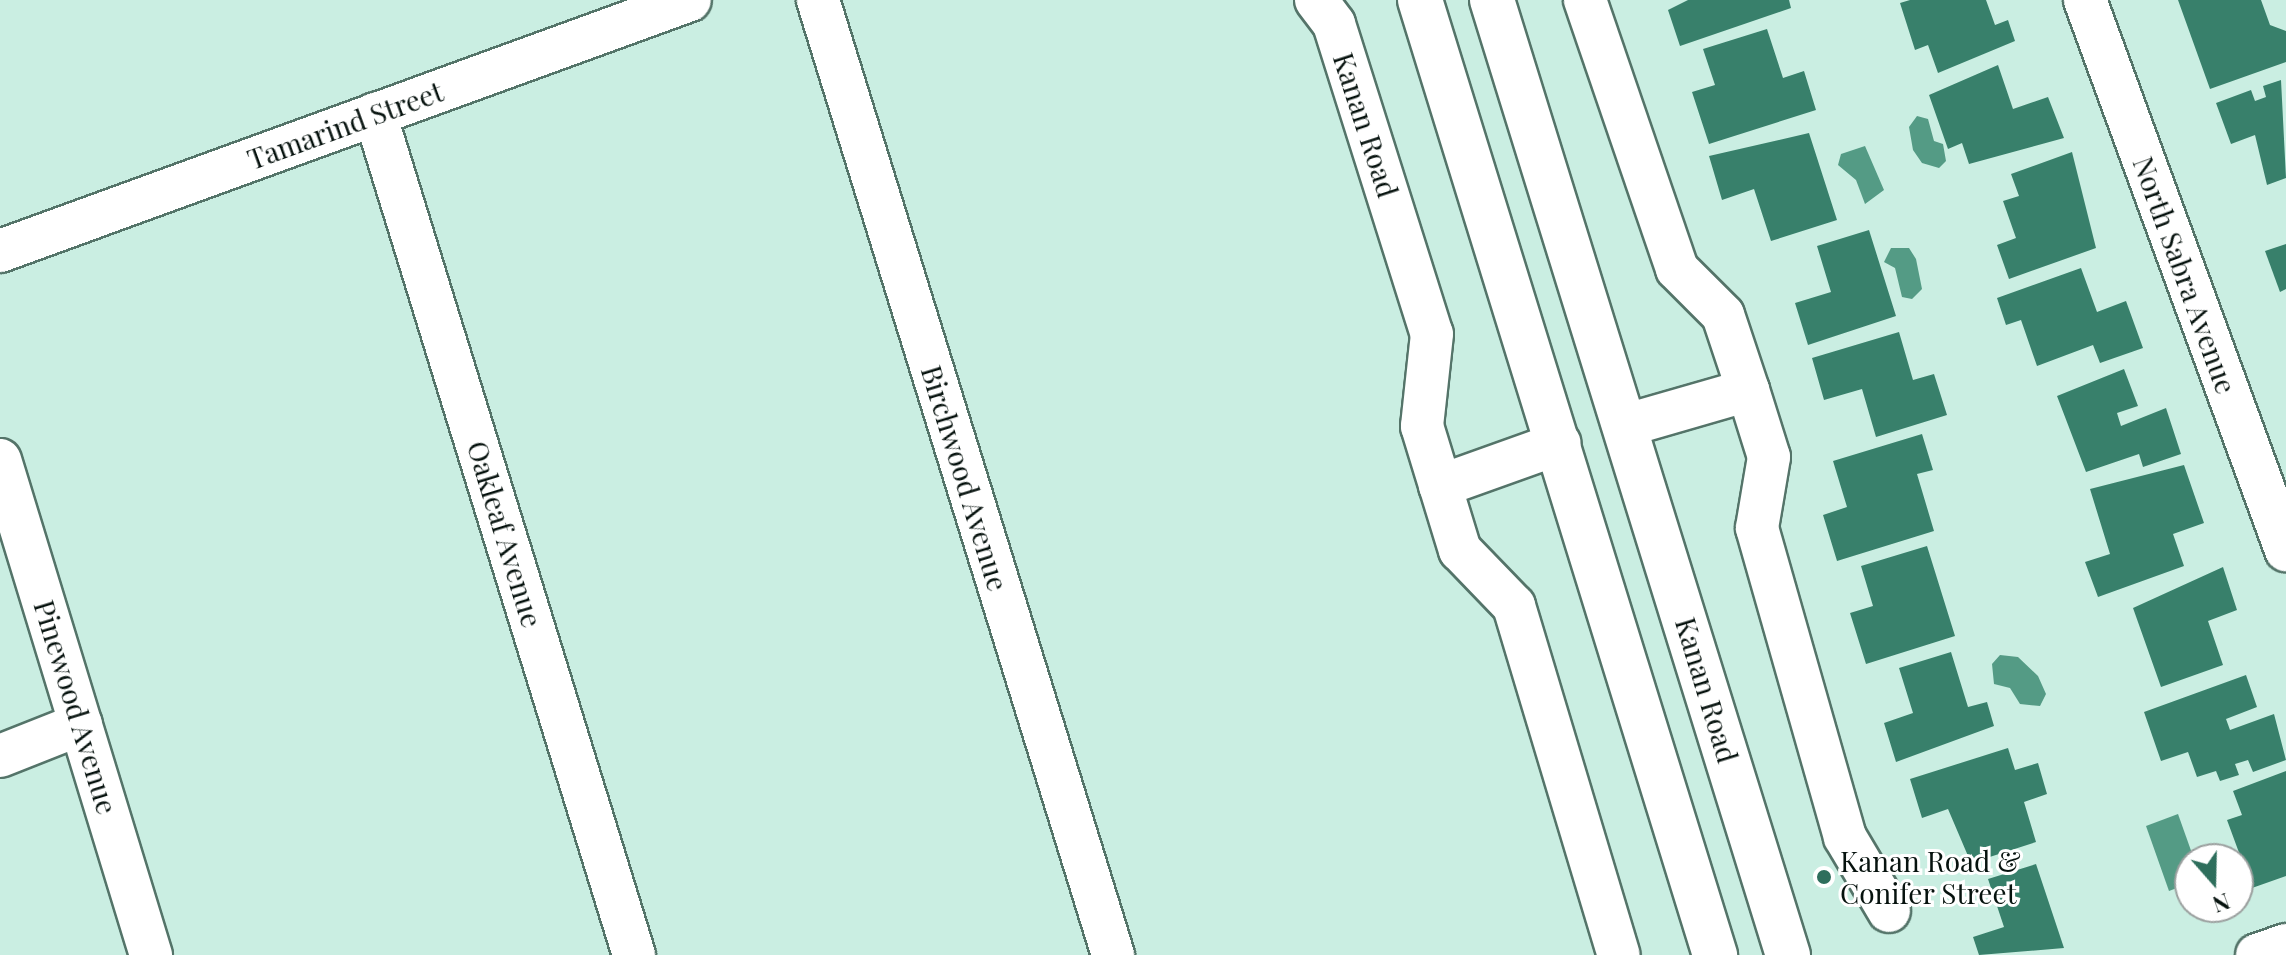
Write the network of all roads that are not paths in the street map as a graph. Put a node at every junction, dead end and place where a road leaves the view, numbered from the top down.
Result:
1 (690, 0) edge
2 (818, 0) edge
3 (1316, 0) edge
4 (1420, 0) edge
5 (1492, 0) edge
6 (1585, 0) edge
7 (2085, 0) edge
8 (375, 114) junction
9 (0, 251) edge
10 (1748, 390) junction
11 (1627, 425) junction
12 (1560, 443) junction
13 (0, 460) edge
14 (1440, 486) junction
15 (2286, 550) edge
16 (81, 724) junction
17 (0, 756) edge
18 (1889, 911) dead end
19 (2286, 945) edge
20 (151, 955) edge
21 (634, 955) edge
22 (1113, 955) edge
23 (1619, 955) edge
24 (1715, 955) edge
25 (1788, 955) edge
26 (2257, 955) edge

1 - 8 street, Tamarind Street
2 - 22 street, Birchwood Avenue
3 - 14 street, Kanan Road
4 - 12 main road
5 - 11 main road, Kanan Road
6 - 10 street
7 - 15 street, North Sabra Avenue
8 - 9 street, Tamarind Street
8 - 21 street, Oakleaf Avenue
10 - 11 street
10 - 18 street
11 - 25 main road, Kanan Road
12 - 14 street
12 - 24 main road
13 - 16 street, Pinewood Avenue
14 - 23 street, Kanan Road
16 - 17 street
16 - 20 street, Pinewood Avenue
19 - 26 street

